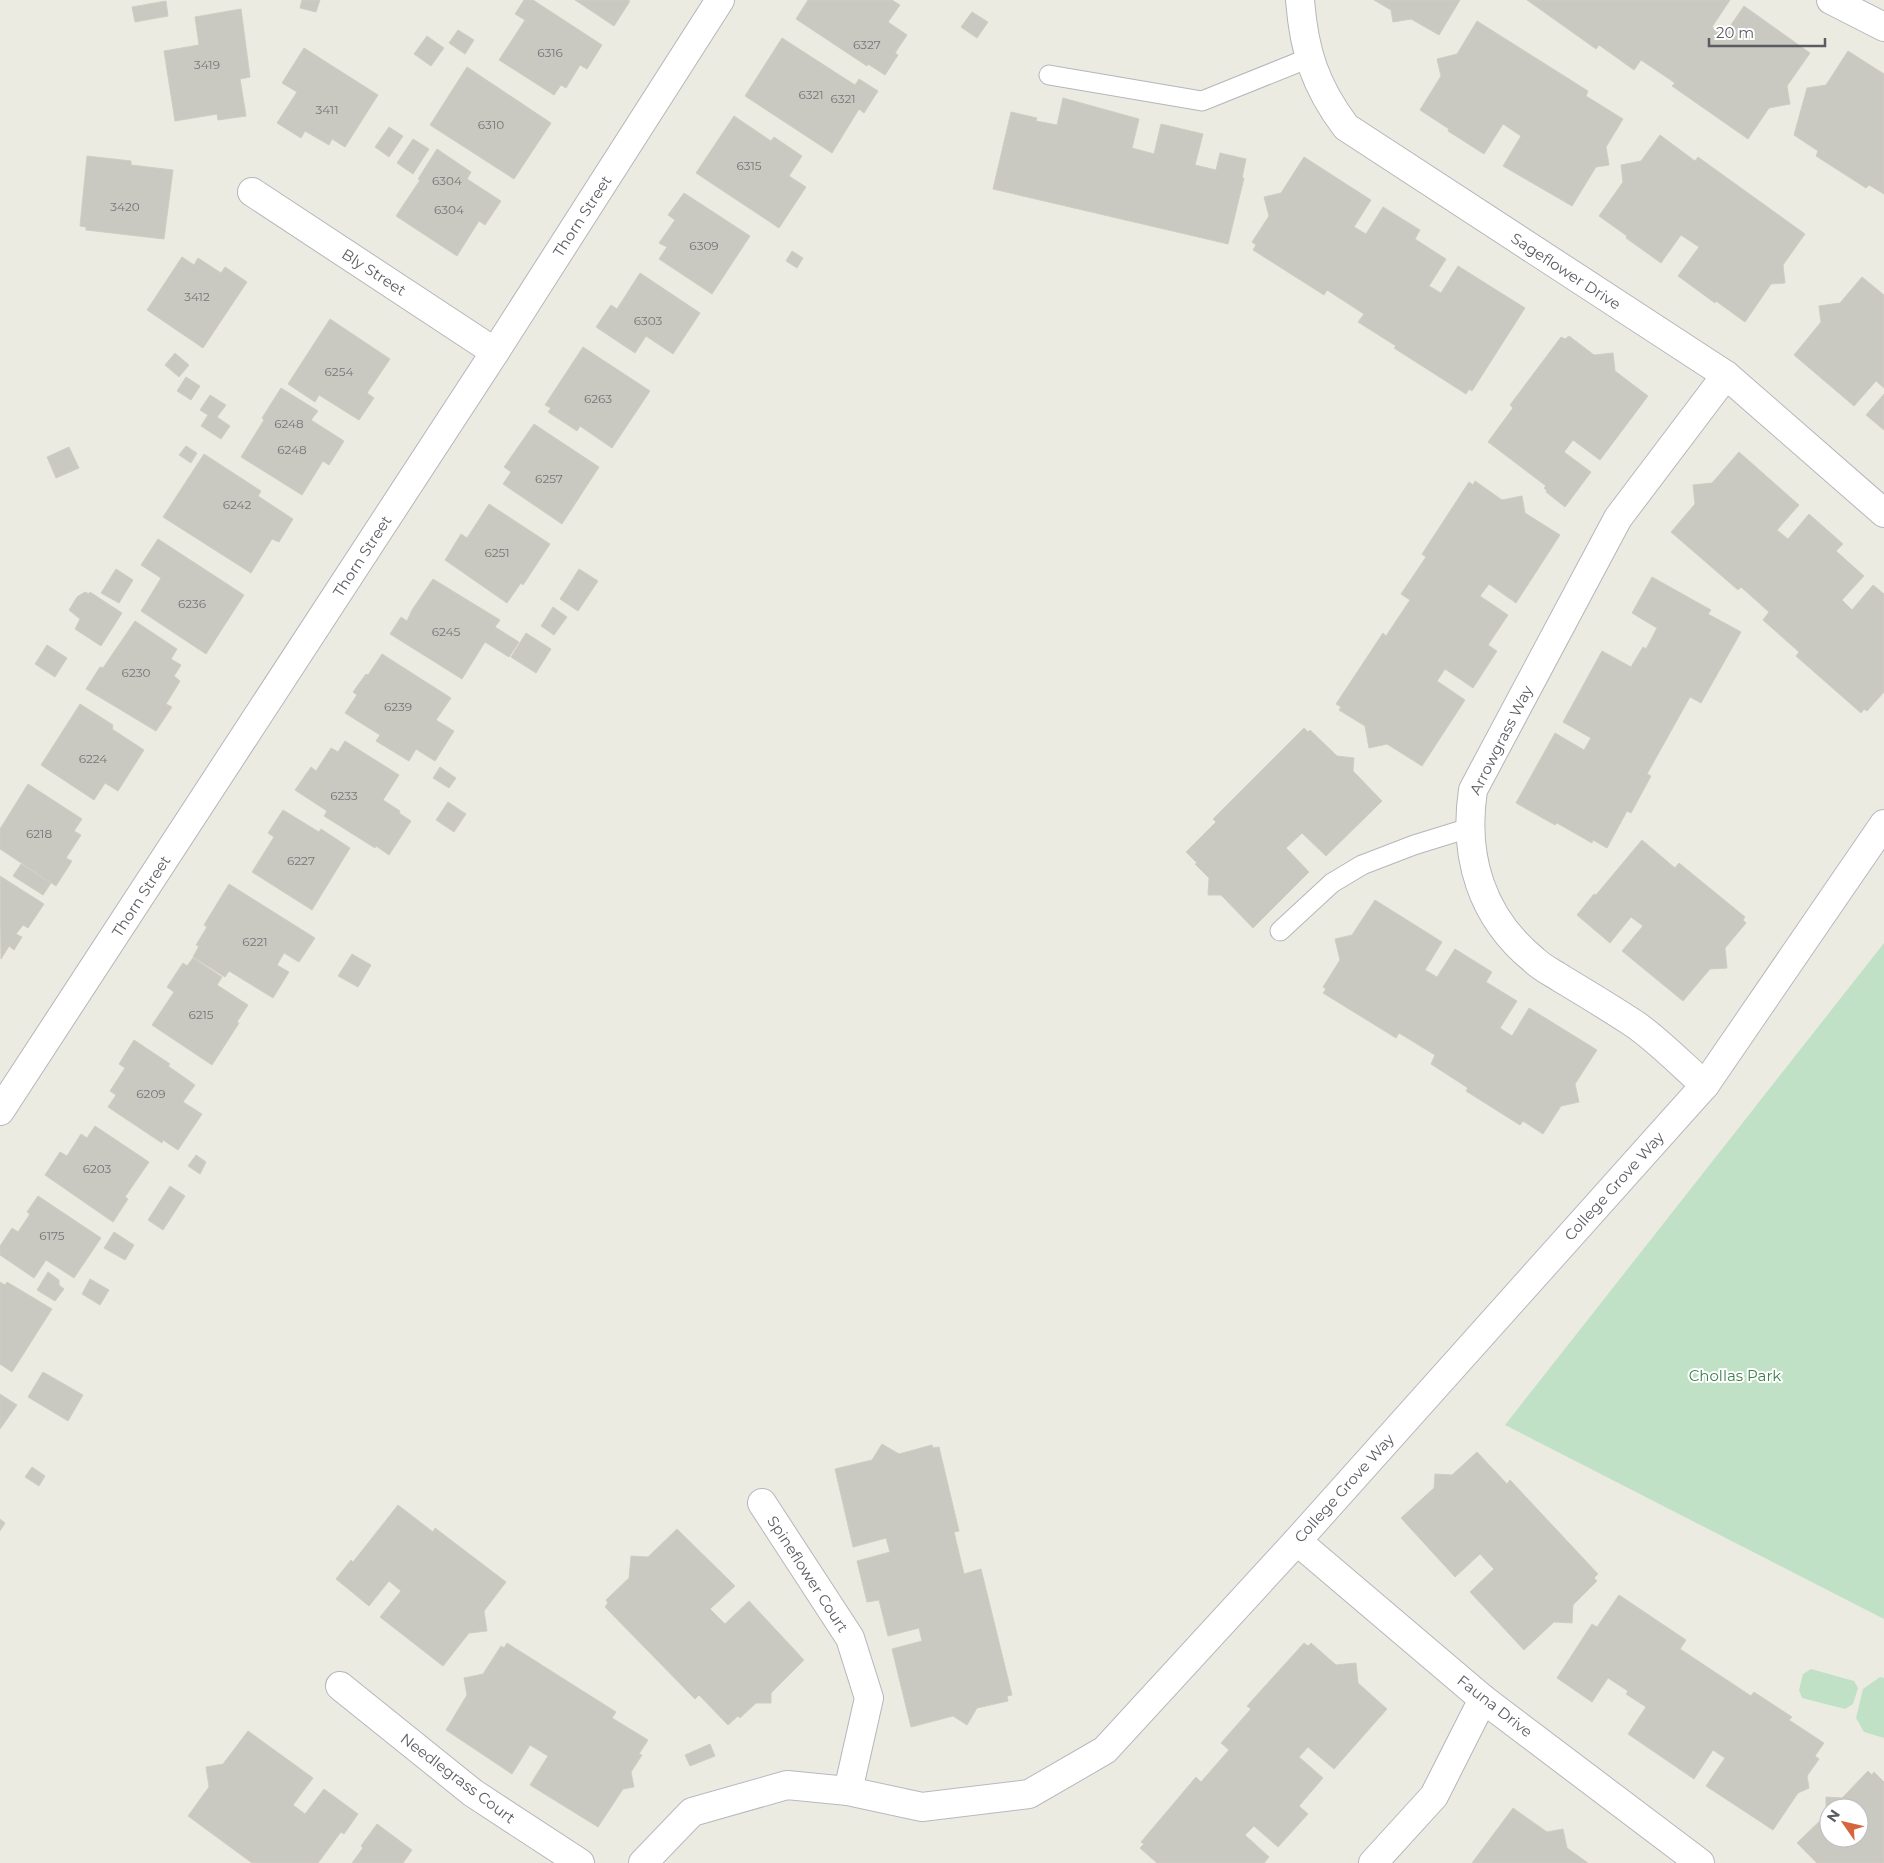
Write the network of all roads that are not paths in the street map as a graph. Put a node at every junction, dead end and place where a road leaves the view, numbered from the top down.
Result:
1 (720, 0) edge
2 (1300, 0) edge
3 (1831, 0) edge
4 (1884, 27) edge
5 (1309, 58) junction
6 (1049, 75) dead end
7 (252, 192) dead end
8 (495, 352) junction
9 (1726, 375) junction
10 (1884, 513) edge
11 (1884, 824) edge
12 (1469, 828) junction
13 (1280, 931) dead end
14 (1705, 1085) junction
15 (0, 1111) edge
16 (762, 1503) dead end
17 (1297, 1541) junction
18 (340, 1686) dead end
19 (1483, 1699) junction
20 (848, 1791) junction
21 (580, 1863) edge
22 (642, 1863) edge
23 (1373, 1863) edge
24 (1700, 1863) edge

1 - 8 street, Thorn Street
2 - 5 street, Sageflower Drive
3 - 4 street
5 - 6 lane
5 - 9 street, Sageflower Drive
7 - 8 street, Bly Street
8 - 15 street, Thorn Street
9 - 10 street, Sageflower Drive
9 - 12 street, Arrowgrass Way
11 - 14 street, College Grove Way
12 - 13 lane
12 - 14 street, Arrowgrass Way
14 - 17 street, College Grove Way
16 - 20 street, Spineflower Court
17 - 19 street, Fauna Drive
17 - 20 street, College Grove Way
18 - 21 street, Needlegrass Court
19 - 23 street
19 - 24 street, Fauna Drive
20 - 22 street, College Grove Way

